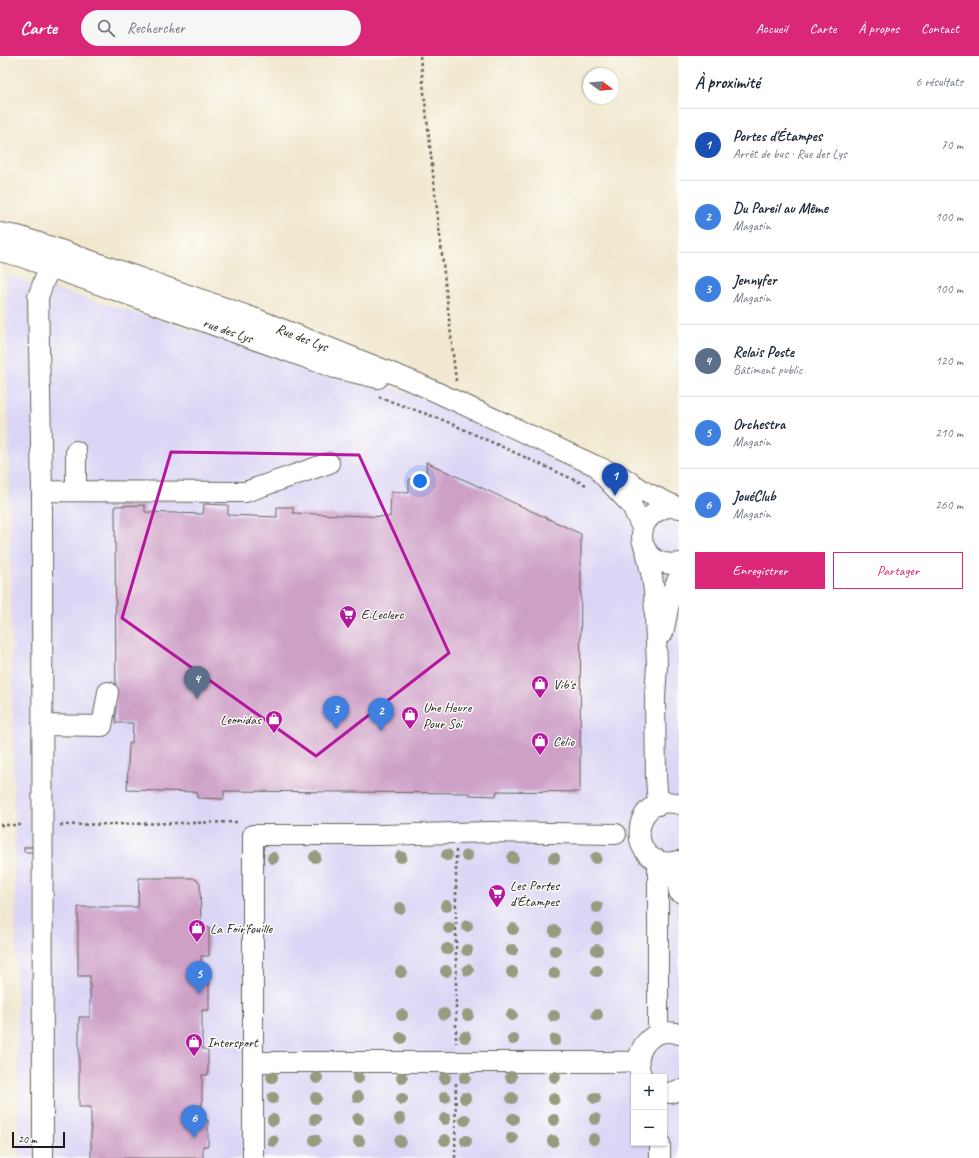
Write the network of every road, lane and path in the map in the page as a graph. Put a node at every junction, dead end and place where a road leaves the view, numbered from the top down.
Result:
1 (420, 56) edge
2 (0, 234) edge
3 (0, 251) edge
4 (63, 251) junction
5 (52, 268) junction
6 (378, 397) dead end
7 (459, 402) junction
8 (76, 451) dead end
9 (329, 463) dead end
10 (594, 465) junction
11 (590, 487) dead end
12 (42, 491) junction
13 (76, 491) junction
14 (678, 508) edge
15 (643, 530) junction
16 (646, 550) junction
17 (679, 563) edge
18 (679, 577) edge
19 (657, 665) junction
20 (108, 692) dead end
21 (42, 726) junction
22 (679, 804) edge
23 (658, 805) junction
24 (241, 822) dead end
25 (0, 825) edge
26 (42, 825) junction
27 (456, 833) junction
28 (616, 834) dead end
29 (669, 861) edge
30 (679, 892) edge
31 (670, 1034) edge
32 (456, 1061) junction
33 (253, 1062) junction
34 (640, 1069) edge
35 (679, 1090) edge
36 (667, 1092) edge
37 (660, 1146) edge
38 (43, 1158) edge
39 (253, 1158) edge
40 (455, 1158) edge
41 (660, 1158) edge

1 - 7 path
2 - 4 street, Rue des Lys
3 - 5 street, rue des Lys
4 - 5 street
4 - 7 street, Rue des Lys
5 - 7 street, rue des Lys
5 - 12 street
6 - 11 path
7 - 10 street, Rue des Lys
8 - 13 street
9 - 13 street
10 - 14 street, Rue des Lys
10 - 15 street, Rue des Lys
12 - 13 street
12 - 21 street
14 - 15 street
15 - 16 street, Rue des Lys
16 - 17 street
16 - 19 street, Rue des Lys
18 - 19 street
19 - 23 street
20 - 21 street
21 - 26 street
22 - 23 street
23 - 29 street
24 - 26 path
25 - 26 path
26 - 38 street
27 - 28 street
27 - 32 path
27 - 33 street
29 - 30 street
29 - 31 street
31 - 34 street
32 - 33 street
32 - 34 street
32 - 40 path
33 - 39 street
35 - 36 street
37 - 41 street

